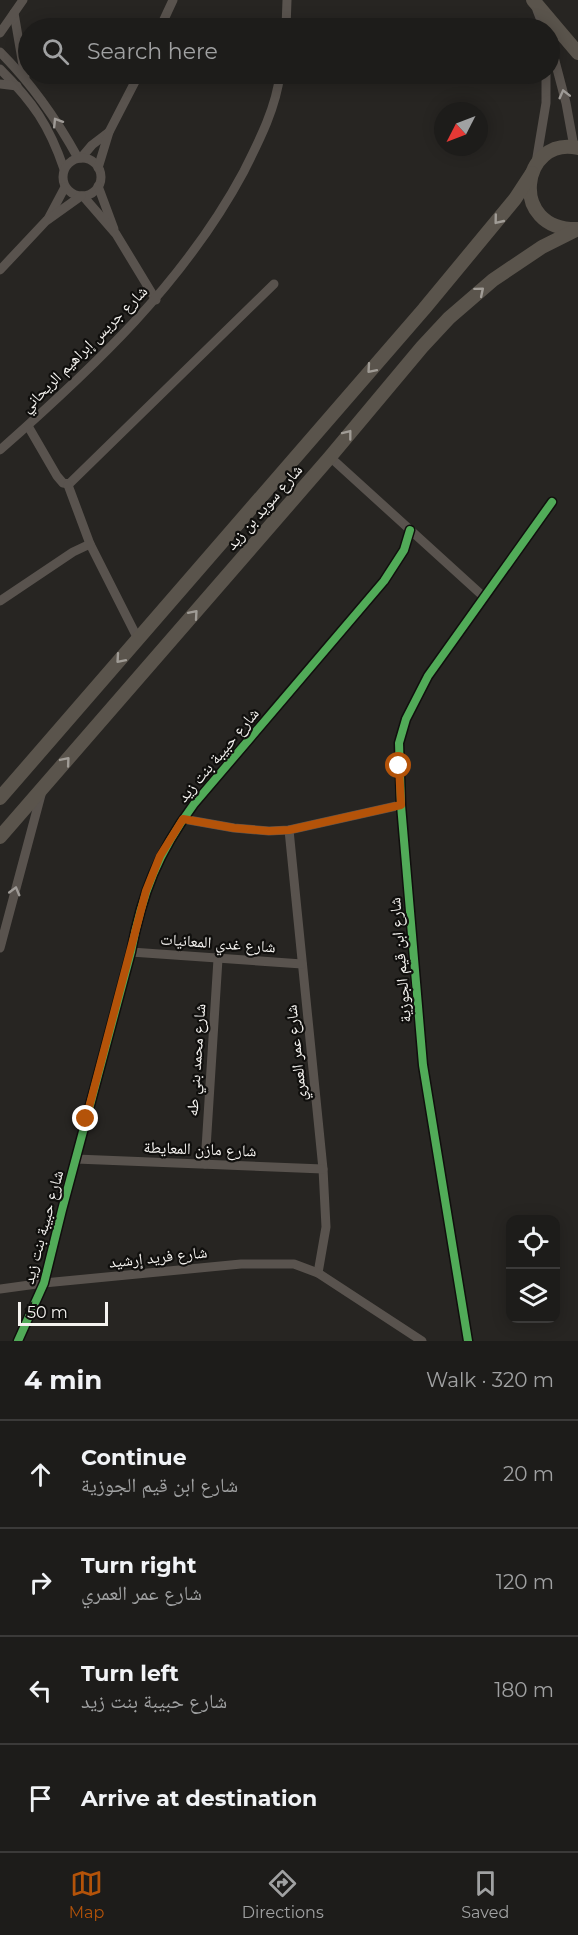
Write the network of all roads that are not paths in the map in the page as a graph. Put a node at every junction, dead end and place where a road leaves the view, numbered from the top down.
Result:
1 (23, 0) edge
2 (173, 0) edge
3 (287, 0) edge
4 (533, 0) edge
5 (14, 13) junction
6 (165, 18) edge
7 (286, 18) edge
8 (536, 18) edge
9 (540, 18) edge
10 (548, 18) edge
11 (560, 32) edge
12 (0, 33) edge
13 (18, 36) edge
14 (0, 52) edge
15 (578, 53) edge
16 (0, 69) edge
17 (18, 70) edge
18 (560, 82) edge
19 (0, 84) edge
20 (30, 84) edge
21 (134, 84) edge
22 (277, 84) edge
23 (546, 84) edge
24 (17, 86) junction
25 (110, 132) junction
26 (577, 147) edge
27 (80, 158) junction
28 (98, 168) junction
29 (64, 169) junction
30 (534, 169) junction
31 (98, 186) junction
32 (65, 187) junction
33 (82, 196) junction
34 (46, 221) junction
35 (578, 229) edge
36 (116, 234) junction
37 (0, 270) edge
38 (274, 284) dead end
39 (156, 300) junction
40 (28, 426) junction
41 (0, 450) edge
42 (330, 457) junction
43 (68, 485) junction
44 (552, 502) dead end
45 (410, 530) junction
46 (90, 544) junction
47 (484, 597) junction
48 (0, 601) edge
49 (138, 639) junction
50 (43, 787) junction
51 (0, 798) edge
52 (401, 805) junction
53 (183, 819) junction
54 (289, 830) junction
55 (0, 837) edge
56 (0, 948) edge
57 (131, 952) junction
58 (218, 958) junction
59 (302, 964) junction
60 (76, 1159) junction
61 (205, 1164) junction
62 (323, 1168) junction
63 (318, 1273) junction
64 (44, 1283) junction
65 (0, 1289) edge
66 (18, 1341) edge
67 (422, 1341) edge
68 (468, 1341) edge

1 - 5 street
2 - 6 street
3 - 7 street
4 - 8 street
4 - 9 street
4 - 10 main road
5 - 12 street
5 - 13 street
11 - 15 main road
14 - 17 street
16 - 24 street
26 -> 18 street
19 - 24 street
27 -> 20 street
21 - 25 street
22 - 39 street, شارع جريس إبراهيم الريحاني
23 - 30 street
24 - 29 street
25 - 27 street
25 - 28 street
26 - 30 main road
27 - 28 street
27 - 29 street
28 - 31 street
29 - 32 street
30 - 35 main road
30 -> 49 main road, شارع سويد بن زيد
31 - 33 street
31 - 36 street
32 - 33 street
32 - 34 street
33 - 34 street
33 - 36 street
34 - 37 street
42 -> 35 main road, شارع سويد بن زيد
36 - 39 street
38 - 43 street
39 - 40 street, شارع جريس إبراهيم الريحاني
40 - 41 street, شارع جريس إبراهيم الريحاني
40 - 43 street
42 - 45 street
50 -> 42 main road, شارع سويد بن زيد
43 - 46 street
44 - 47 street, شارع ابن قيم الجوزية
45 - 47 street
45 - 53 street, شارع حبيبة بنت زيد
46 - 48 street
46 - 49 street
47 - 52 street, شارع ابن قيم الجوزية
49 -> 51 main road, شارع سويد بن زيد
50 - 55 main road, شارع سويد بن زيد
56 -> 50 street
52 - 54 street
52 - 68 street, شارع ابن قيم الجوزية
53 - 54 street
53 - 57 street, شارع حبيبة بنت زيد
54 - 59 street, شارع عمر العمري
57 - 58 street, شارع غدي المعانيات
57 - 60 street, شارع حبيبة بنت زيد
58 - 59 street, شارع غدي المعانيات
58 - 61 street, شارع محمد بني طه
59 - 62 street, شارع عمر العمري
60 - 61 street, شارع مازن المعايطة
60 - 64 street, شارع حبيبة بنت زيد
61 - 62 street, شارع مازن المعايطة
62 - 63 street, شارع عمر العمري
63 - 64 street, شارع فريد إرشيد
63 - 67 street, شارع فريد إرشيد
64 - 65 street, شارع فريد إرشيد
64 - 66 street, شارع حبيبة بنت زيد

